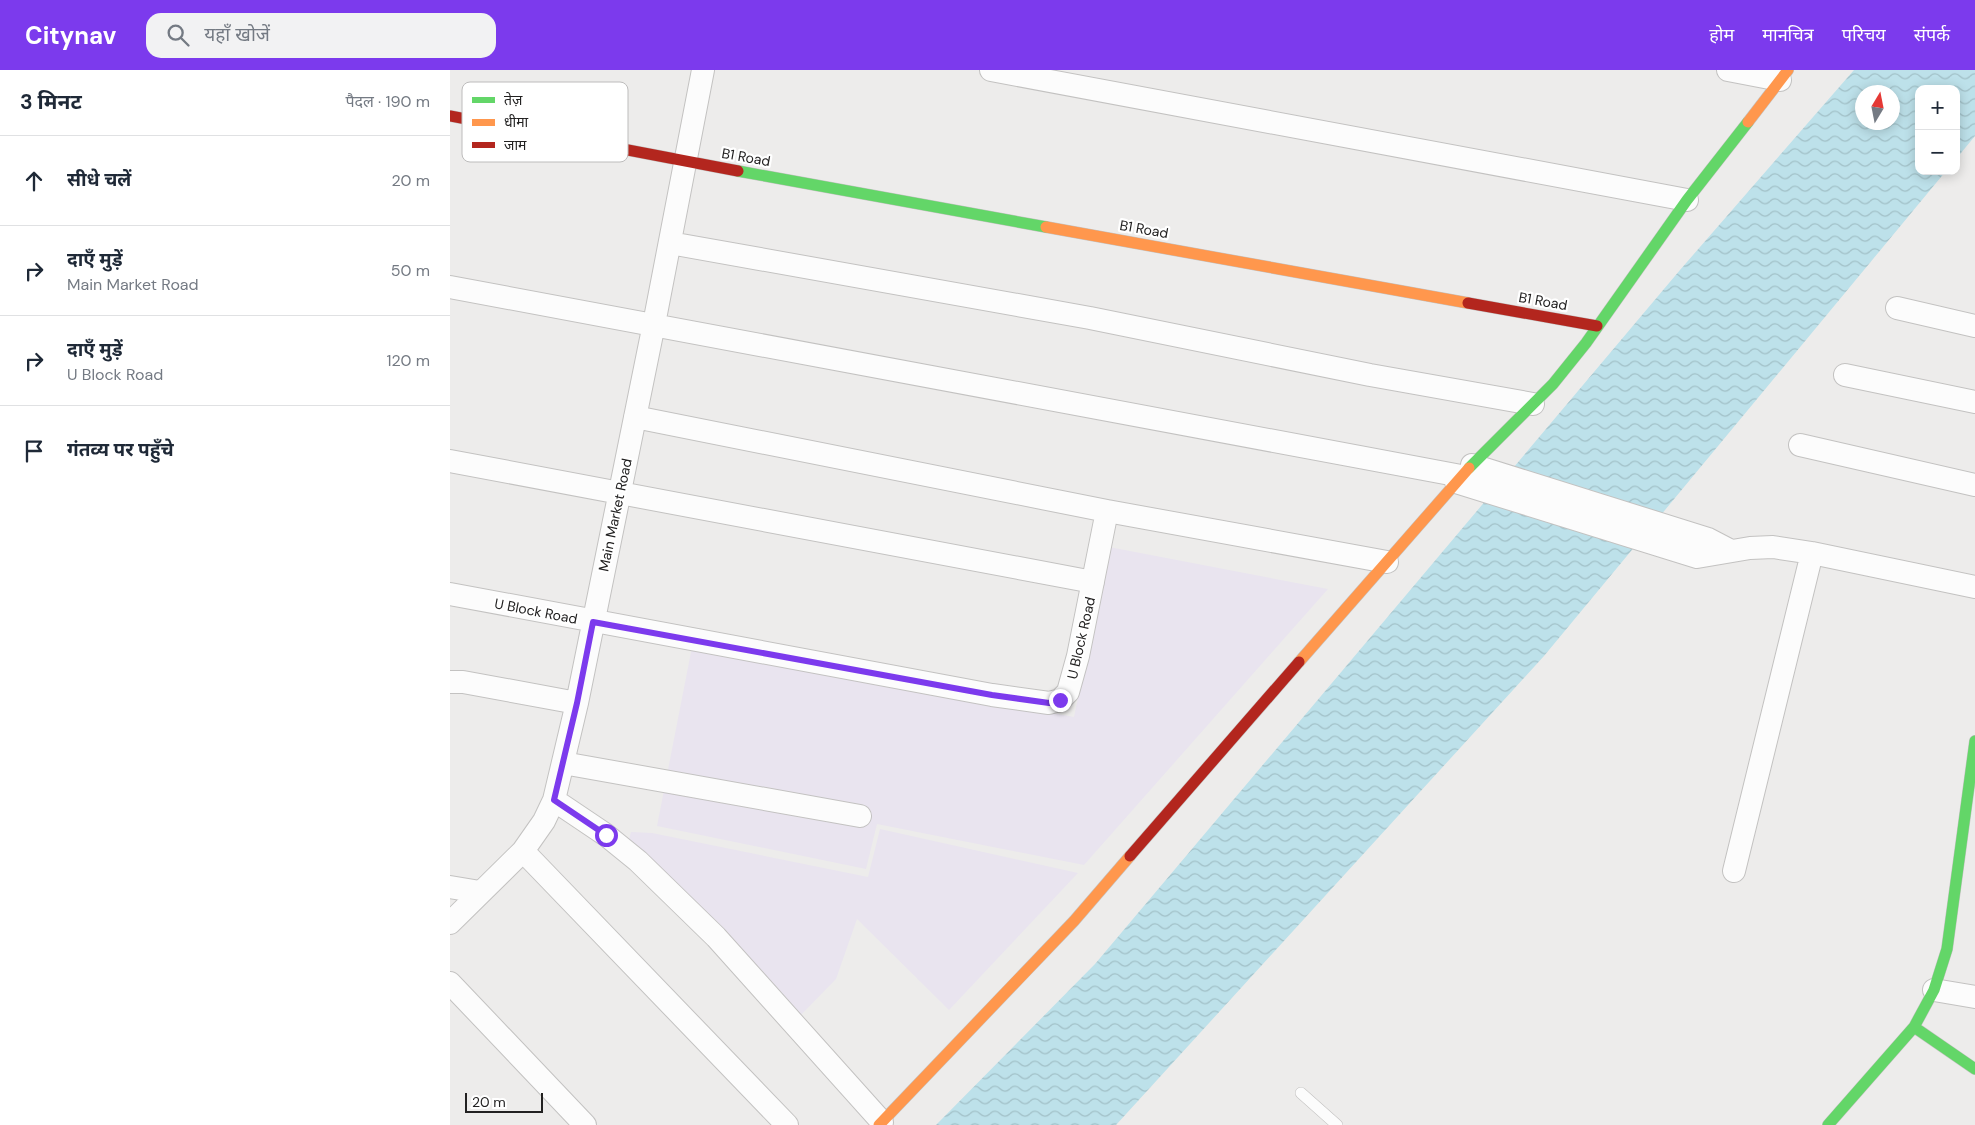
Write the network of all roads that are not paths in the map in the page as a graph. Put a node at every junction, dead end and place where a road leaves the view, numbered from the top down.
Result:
1 (703, 70) edge
2 (991, 70) edge
3 (1728, 70) edge
4 (1784, 75) edge
5 (628, 151) edge
6 (686, 162) junction
7 (1687, 200) junction
8 (670, 243) junction
9 (450, 286) edge
10 (1897, 308) dead end
11 (654, 324) junction
12 (1597, 326) junction
13 (1975, 326) edge
14 (1845, 375) dead end
15 (1975, 402) edge
16 (1533, 404) junction
17 (635, 417) junction
18 (1800, 445) dead end
19 (450, 461) edge
20 (1467, 478) junction
21 (1975, 485) edge
22 (619, 493) junction
23 (1107, 510) junction
24 (1702, 548) junction
25 (1812, 553) junction
26 (1387, 562) junction
27 (1093, 582) junction
28 (1975, 587) edge
29 (450, 594) edge
30 (593, 622) junction
31 (450, 682) edge
32 (577, 703) junction
33 (1975, 741) edge
34 (563, 762) junction
35 (554, 800) junction
36 (860, 816) dead end
37 (523, 851) junction
38 (1734, 871) dead end
39 (450, 887) edge
40 (480, 892) junction
41 (450, 923) edge
42 (450, 983) edge
43 (1934, 990) junction
44 (1975, 998) edge
45 (1914, 1027) junction
46 (1975, 1069) edge
47 (1301, 1093) dead end
48 (881, 1124) edge
49 (585, 1125) edge
50 (787, 1125) edge
51 (1337, 1125) edge
52 (1828, 1125) edge

1 - 6 street, Main Market Road
2 - 7 street
3 - 4 street
4 - 7 street
5 - 6 street, B1 Road
6 - 8 street, Main Market Road
6 - 12 street, B1 Road
7 - 12 street
8 - 11 street, Main Market Road
8 - 16 street
9 - 11 street
10 - 13 street
11 - 17 street, Main Market Road
11 - 20 street
12 - 16 street
14 - 15 street
16 - 20 street
17 - 22 street, Main Market Road
17 - 23 street
18 - 21 street
19 - 22 street
20 - 24 street
20 - 24 street
20 - 26 street
22 - 27 street
22 - 30 street, Main Market Road
23 - 26 street
23 - 27 street, U Block Road
24 - 25 street
25 - 28 street
25 - 38 street
26 - 48 street
27 - 30 street, U Block Road
29 - 30 street, U Block Road
30 - 32 street, Main Market Road
31 - 32 street
32 - 34 street, Main Market Road
33 - 43 street
34 - 35 street, Main Market Road
34 - 36 street
35 - 37 street, Main Market Road
35 - 48 street
37 - 40 street, Main Market Road
37 - 50 street
39 - 40 street
40 - 41 street, Main Market Road
42 - 49 street
43 - 44 street
43 - 45 street
45 - 46 street
45 - 52 street
47 - 51 lane

